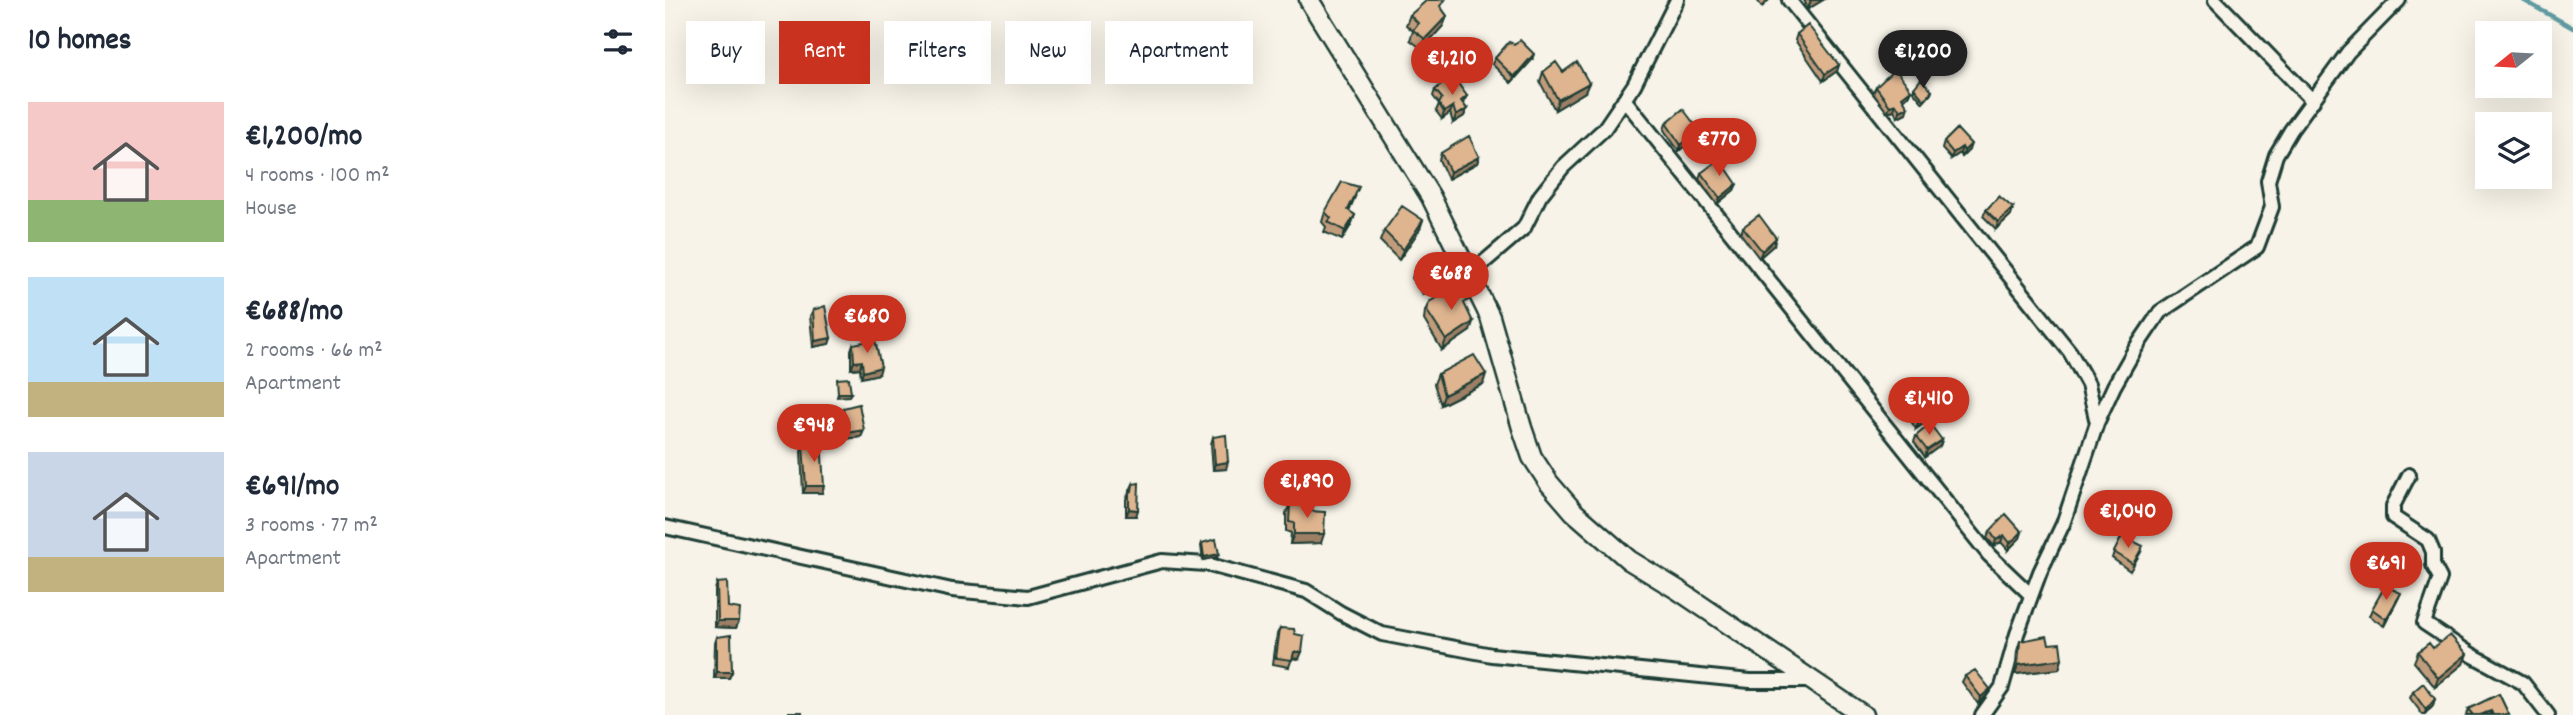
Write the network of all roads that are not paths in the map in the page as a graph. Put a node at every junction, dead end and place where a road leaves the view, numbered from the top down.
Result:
1 (1309, 0) edge
2 (1677, 0) edge
3 (1789, 0) edge
4 (2215, 0) edge
5 (2399, 0) edge
6 (1625, 99) junction
7 (2313, 101) junction
8 (1469, 275) junction
9 (2097, 424) junction
10 (2409, 475) dead end
11 (665, 527) edge
12 (2031, 596) junction
13 (1812, 681) junction
14 (1863, 715) edge
15 (1982, 715) edge
16 (2548, 715) edge

1 - 8 main road
2 - 6 street
3 - 9 street
4 - 7 street
5 - 7 street
6 - 8 street
6 - 12 street
7 - 9 street
8 - 13 main road
9 - 12 street
10 - 16 street
11 - 13 street
12 - 15 street
13 - 14 main road

